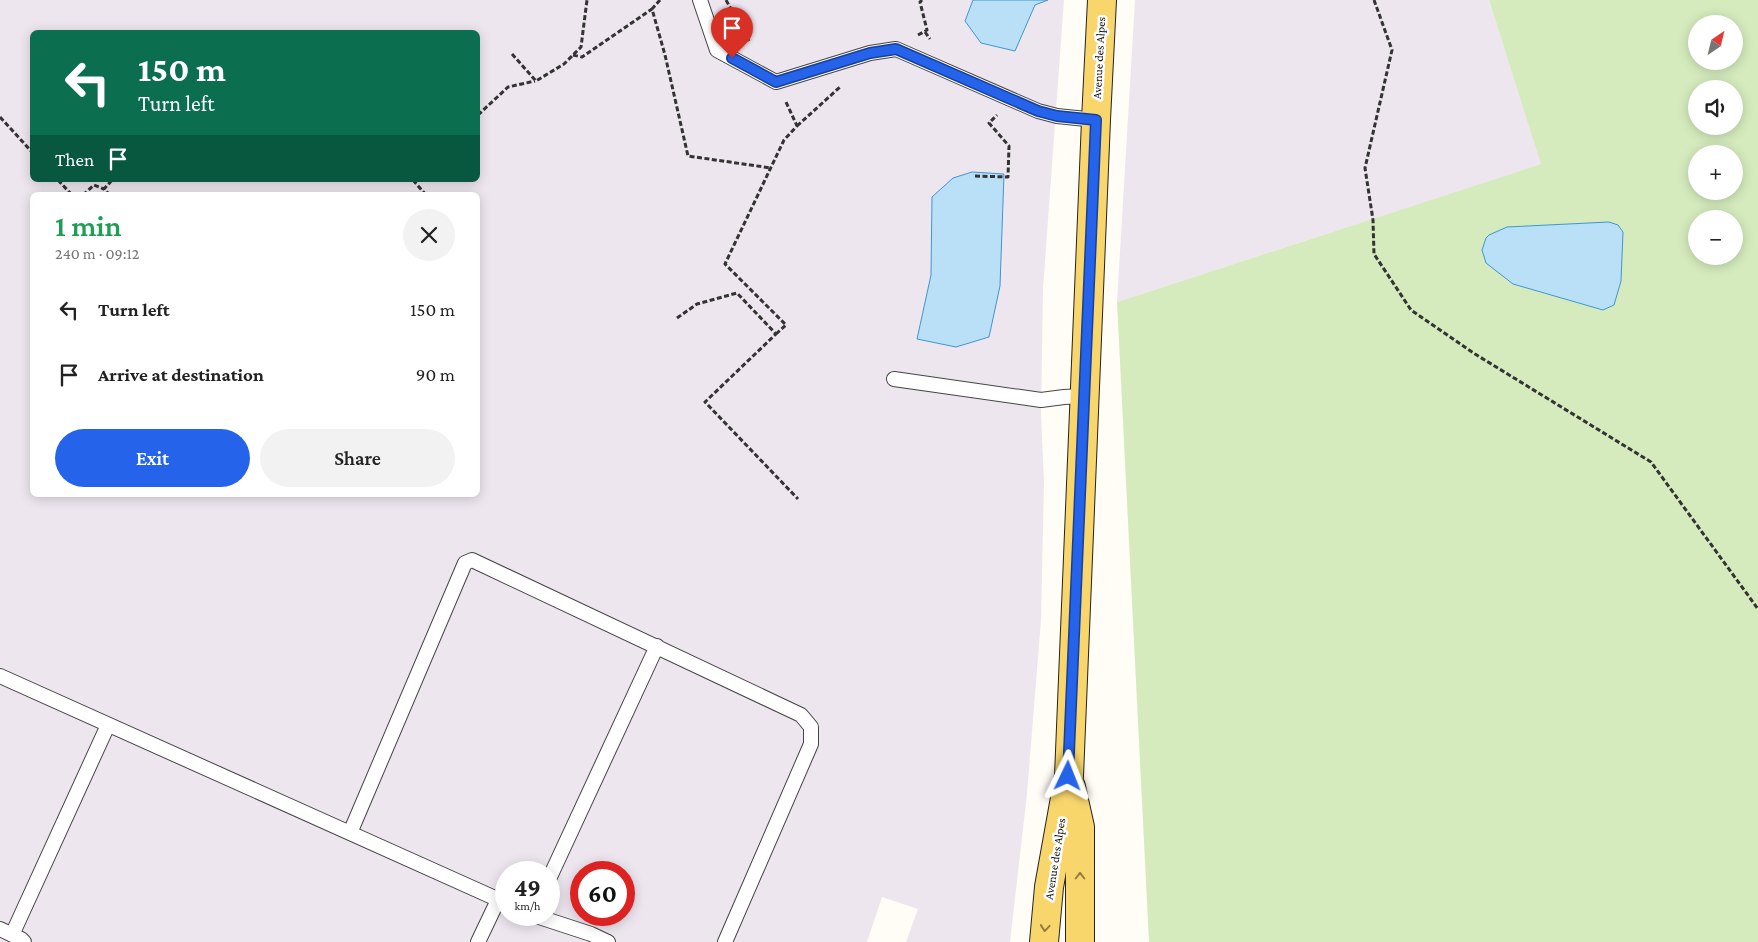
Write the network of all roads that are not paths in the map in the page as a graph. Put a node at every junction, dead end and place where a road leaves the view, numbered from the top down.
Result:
1 (700, 0) edge
2 (1102, 0) edge
3 (1096, 120) junction
4 (894, 379) dead end
5 (1084, 396) junction
6 (657, 646) junction
7 (0, 676) edge
8 (108, 724) junction
9 (1068, 776) junction
10 (350, 834) junction
11 (557, 861) edge
12 (495, 899) edge
13 (495, 914) edge
14 (560, 924) edge
15 (12, 935) edge
16 (478, 942) edge
17 (608, 942) edge
18 (725, 942) edge
19 (1044, 942) edge
20 (1080, 942) edge

1 - 3 lane
2 - 3 main road, Avenue des Alpes
3 - 5 main road, Avenue des Alpes
4 - 5 lane
5 - 9 main road, Avenue des Alpes
6 - 10 lane
6 - 11 lane
6 - 18 lane
7 - 8 lane
8 - 10 lane
8 - 15 lane
9 -> 19 main road, Avenue des Alpes
20 -> 9 main road, Avenue des Alpes
10 - 12 lane
13 - 16 lane
14 - 17 lane

